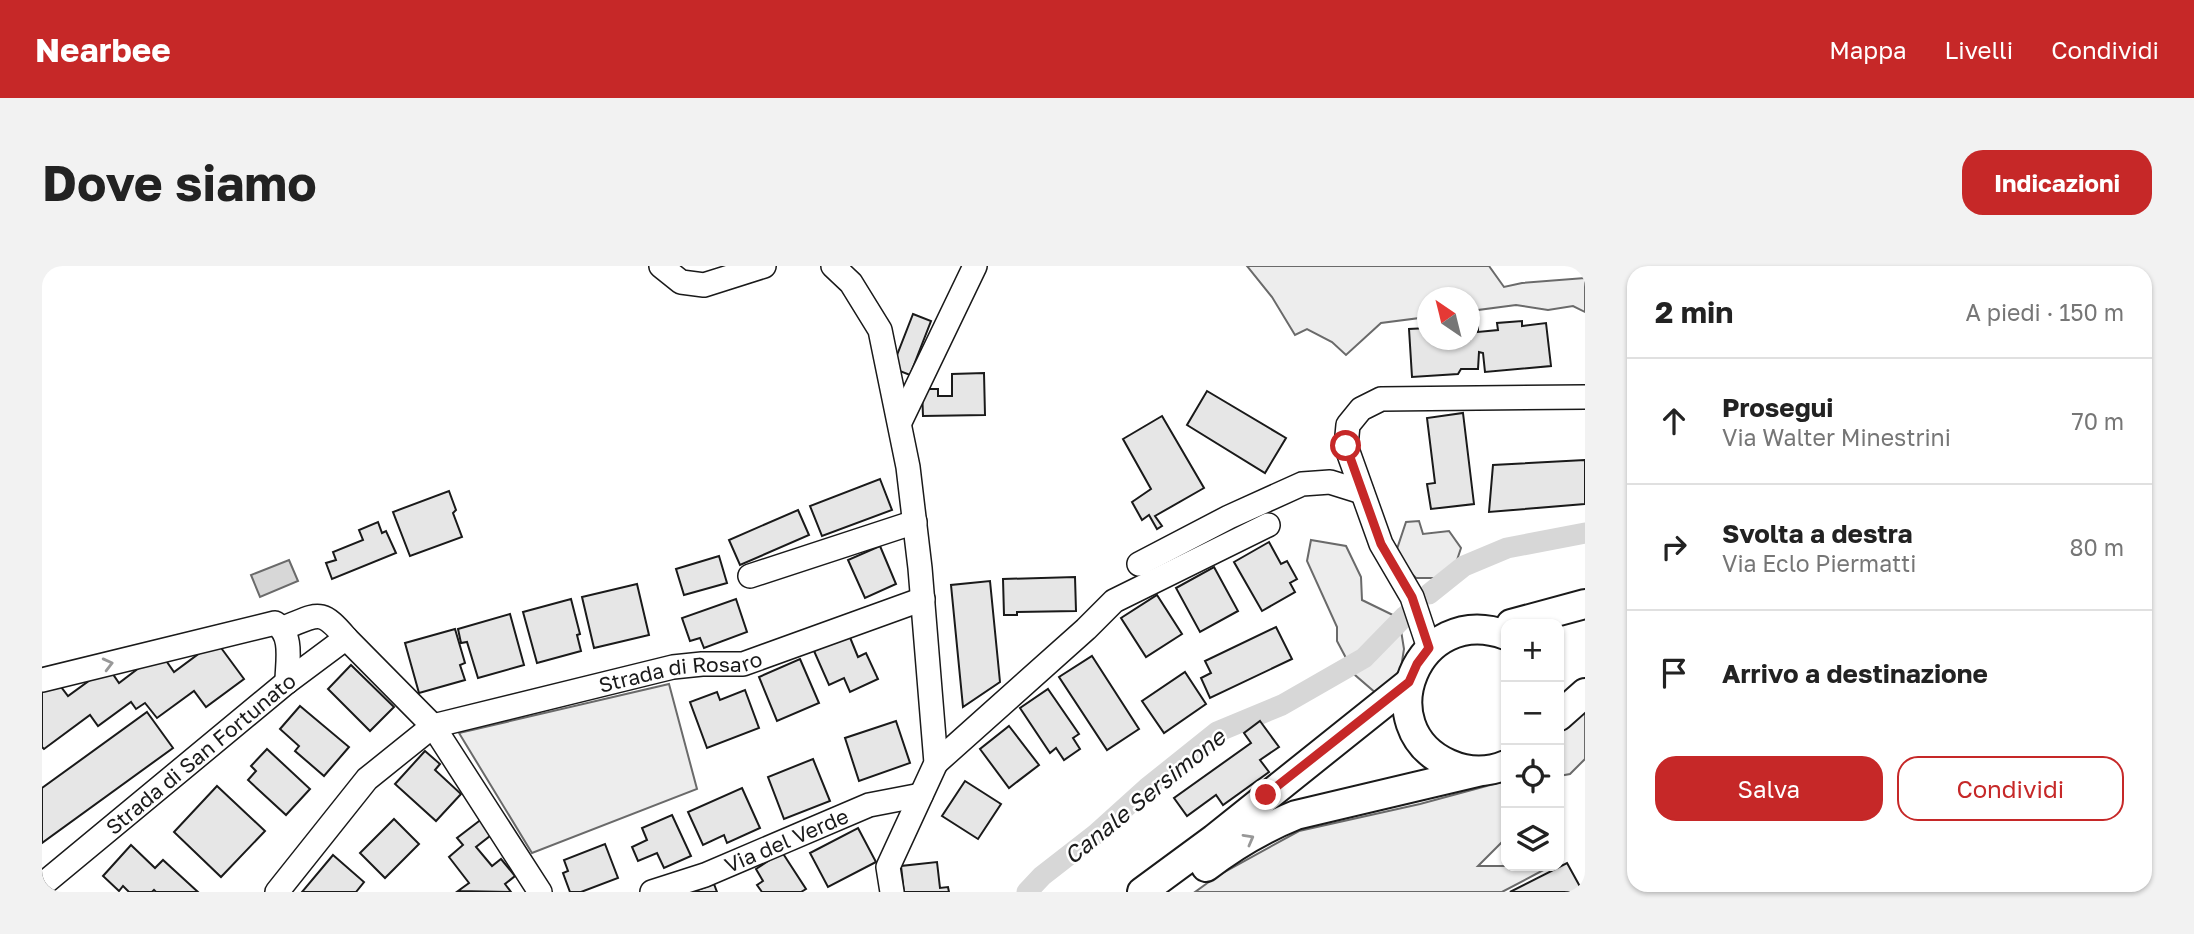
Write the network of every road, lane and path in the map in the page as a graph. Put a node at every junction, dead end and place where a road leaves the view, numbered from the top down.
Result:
1 (661, 266) edge
2 (764, 266) edge
3 (833, 266) edge
4 (975, 266) edge
5 (1585, 397) edge
6 (900, 422) junction
7 (1362, 492) junction
8 (915, 522) junction
9 (1268, 525) dead end
10 (1139, 564) dead end
11 (750, 576) dead end
12 (923, 599) junction
13 (1585, 604) edge
14 (1534, 619) edge
15 (283, 628) junction
16 (1501, 628) edge
17 (346, 638) junction
18 (1439, 641) junction
19 (42, 680) edge
20 (287, 682) junction
21 (1409, 682) junction
22 (1585, 693) edge
23 (1564, 712) edge
24 (433, 726) junction
25 (936, 763) junction
26 (1494, 768) edge
27 (921, 795) junction
28 (42, 885) edge
29 (277, 892) edge
30 (540, 892) edge
31 (652, 892) edge
32 (892, 892) edge
33 (1142, 892) edge
34 (1173, 892) edge

1 - 2 street
3 - 6 street
4 - 6 street
5 - 7 street
6 - 8 street
7 - 10 street
7 - 18 street
8 - 11 street
8 - 12 street
9 - 25 street
12 - 24 street, Strada di Rosaro
12 - 25 street
13 - 14 main road
15 - 17 street
19 -> 15 street
15 - 20 street, Strada di San Fortunato
16 - 18 main road
17 - 20 street
17 - 24 street
18 - 21 main road
20 - 28 street, Strada di San Fortunato
21 - 26 main road
21 - 33 main road
22 - 23 main road
24 - 29 street, Strada di Rosaro
24 - 30 street
25 - 27 street
34 -> 26 main road
27 - 31 street, Via del Verde
27 - 32 street

